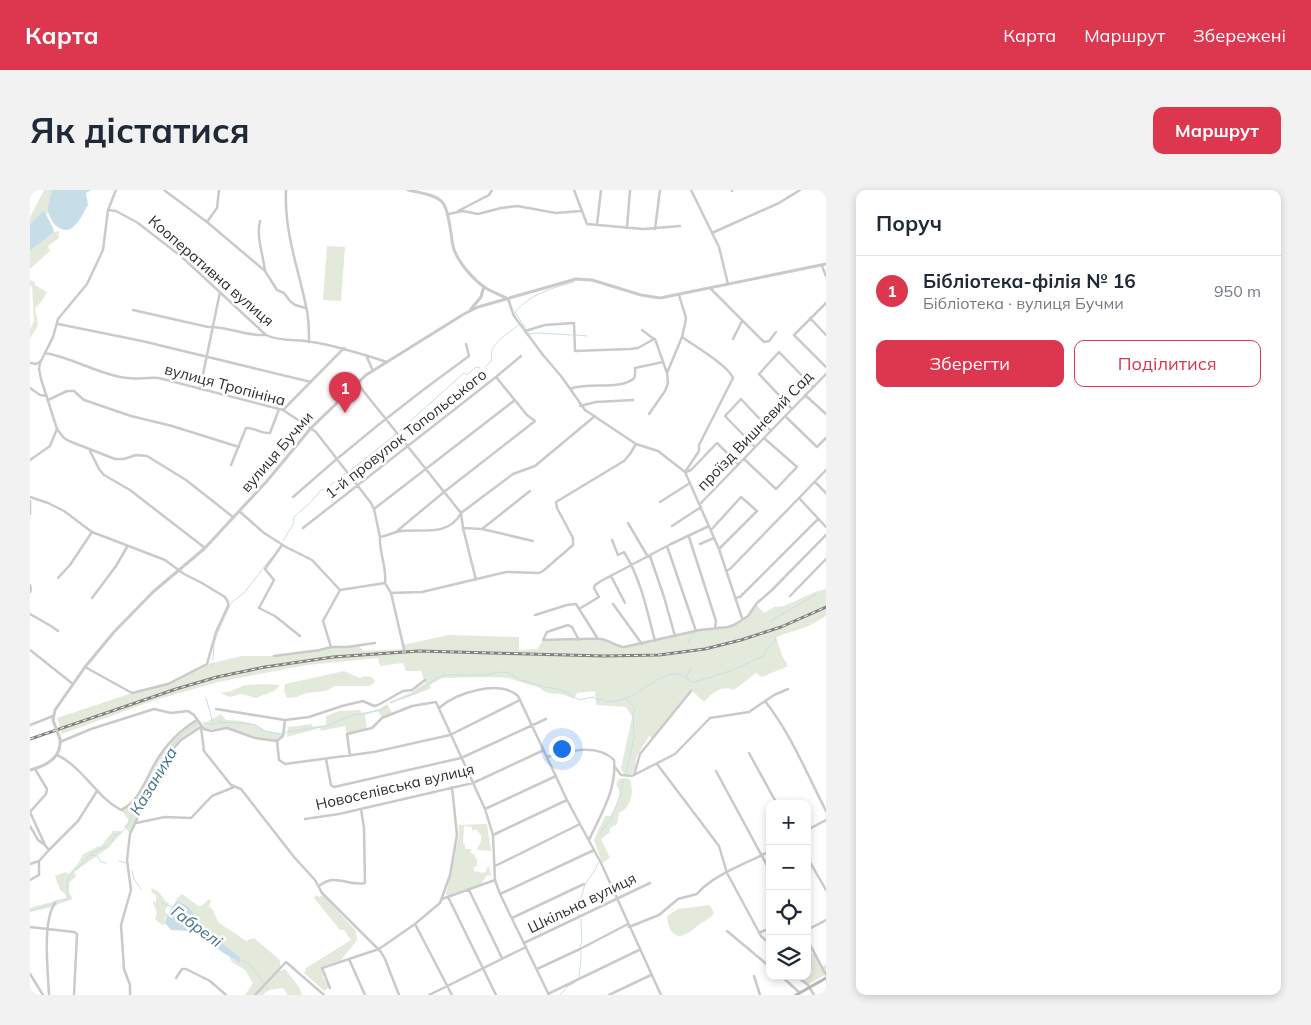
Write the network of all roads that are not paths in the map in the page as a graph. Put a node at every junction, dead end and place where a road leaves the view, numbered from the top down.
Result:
1 (116, 190) edge
2 (164, 190) edge
3 (219, 190) edge
4 (286, 190) edge
5 (408, 190) edge
6 (492, 190) edge
7 (574, 190) edge
8 (601, 190) edge
9 (630, 190) edge
10 (660, 190) edge
11 (691, 190) edge
12 (800, 190) edge
13 (108, 210) junction
14 (581, 211) junction
15 (457, 212) junction
16 (448, 214) junction
17 (260, 221) dead end
18 (207, 222) junction
19 (597, 225) junction
20 (680, 226) dead end
21 (626, 228) junction
22 (655, 229) junction
23 (712, 233) junction
24 (826, 264) edge
25 (822, 266) junction
26 (265, 271) junction
27 (826, 276) edge
28 (728, 284) junction
29 (484, 286) junction
30 (710, 288) junction
31 (220, 292) junction
32 (679, 294) junction
33 (508, 299) junction
34 (826, 303) edge
35 (306, 308) junction
36 (133, 310) dead end
37 (464, 314) junction
38 (810, 318) junction
39 (742, 321) junction
40 (58, 324) junction
41 (212, 327) junction
42 (642, 330) dead end
43 (525, 331) junction
44 (776, 332) dead end
45 (266, 335) junction
46 (826, 335) edge
47 (682, 337) junction
48 (654, 339) junction
49 (733, 339) dead end
50 (309, 342) junction
51 (466, 344) dead end
52 (344, 348) junction
53 (45, 353) junction
54 (366, 355) junction
55 (521, 356) dead end
56 (207, 357) junction
57 (42, 360) junction
58 (663, 362) junction
59 (30, 363) edge
60 (388, 363) junction
61 (826, 367) edge
62 (373, 371) junction
63 (668, 373) junction
64 (825, 376) edge
65 (496, 377) junction
66 (311, 382) junction
67 (357, 383) junction
68 (813, 387) junction
69 (30, 388) edge
70 (200, 389) junction
71 (570, 389) junction
72 (806, 395) junction
73 (47, 398) junction
74 (515, 400) junction
75 (633, 400) dead end
76 (580, 406) junction
77 (792, 409) junction
78 (281, 410) junction
79 (649, 414) dead end
80 (826, 414) edge
81 (594, 416) junction
82 (785, 416) junction
83 (387, 420) junction
84 (311, 428) junction
85 (57, 429) junction
86 (771, 431) junction
87 (764, 438) junction
88 (826, 438) edge
89 (636, 444) junction
90 (409, 446) junction
91 (239, 447) junction
92 (755, 447) junction
93 (90, 451) junction
94 (337, 458) junction
95 (744, 459) junction
96 (30, 460) edge
97 (738, 464) junction
98 (231, 465) dead end
99 (426, 468) junction
100 (826, 470) edge
101 (685, 472) junction
102 (815, 482) junction
103 (690, 483) junction
104 (359, 485) junction
105 (530, 491) dead end
106 (444, 492) junction
107 (826, 493) edge
108 (293, 497) dead end
109 (799, 498) junction
110 (30, 499) edge
111 (660, 502) dead end
112 (700, 505) junction
113 (374, 509) junction
114 (239, 511) junction
115 (461, 513) junction
116 (30, 514) edge
117 (233, 517) junction
118 (818, 519) junction
119 (628, 523) dead end
120 (672, 526) dead end
121 (826, 527) edge
122 (303, 528) dead end
123 (463, 528) junction
124 (710, 528) junction
125 (482, 529) junction
126 (92, 532) junction
127 (396, 532) junction
128 (826, 535) edge
129 (688, 536) junction
130 (380, 537) junction
131 (714, 538) junction
132 (612, 540) dead end
133 (533, 541) dead end
134 (700, 544) dead end
135 (282, 545) junction
136 (667, 546) junction
137 (127, 547) junction
138 (205, 548) junction
139 (718, 549) junction
140 (649, 556) junction
141 (826, 559) edge
142 (632, 565) junction
143 (179, 570) junction
144 (726, 571) junction
145 (611, 576) junction
146 (58, 578) dead end
147 (476, 580) junction
148 (385, 583) junction
149 (30, 585) edge
150 (340, 590) junction
151 (30, 592) edge
152 (391, 593) junction
153 (790, 596) dead end
154 (92, 598) dead end
155 (735, 598) junction
156 (625, 603) dead end
157 (613, 604) dead end
158 (579, 609) junction
159 (30, 614) edge
160 (535, 615) dead end
161 (742, 618) junction
162 (714, 628) junction
163 (58, 631) dead end
164 (696, 631) junction
165 (300, 636) dead end
166 (675, 636) junction
167 (598, 639) junction
168 (579, 640) junction
169 (655, 641) junction
170 (375, 643) dead end
171 (642, 644) junction
172 (331, 647) junction
173 (404, 649) dead end
174 (30, 650) edge
175 (274, 656) dead end
176 (85, 667) junction
177 (426, 680) dead end
178 (73, 684) junction
179 (788, 689) dead end
180 (691, 690) dead end
181 (520, 700) junction
182 (765, 701) junction
183 (439, 708) junction
184 (216, 709) dead end
185 (53, 718) junction
186 (546, 719) dead end
187 (197, 720) junction
188 (285, 720) junction
189 (30, 725) edge
190 (533, 725) junction
191 (201, 727) junction
192 (450, 735) junction
193 (60, 741) junction
194 (277, 741) junction
195 (544, 750) junction
196 (749, 753) dead end
197 (58, 755) junction
198 (350, 756) junction
199 (547, 757) junction
200 (461, 758) junction
201 (326, 760) junction
202 (657, 764) junction
203 (615, 767) junction
204 (35, 769) junction
205 (30, 770) edge
206 (716, 771) dead end
207 (621, 775) junction
208 (634, 775) junction
209 (556, 776) junction
210 (614, 781) junction
211 (473, 782) junction
212 (234, 787) junction
213 (452, 787) junction
214 (97, 791) junction
215 (567, 800) junction
216 (775, 800) edge
217 (362, 809) junction
218 (485, 809) junction
219 (826, 810) edge
220 (30, 812) edge
221 (304, 819) dead end
222 (826, 820) edge
223 (136, 823) junction
224 (580, 824) junction
225 (30, 826) edge
226 (811, 828) edge
227 (492, 835) junction
228 (589, 840) junction
229 (45, 845) junction
230 (49, 850) junction
231 (594, 850) junction
232 (766, 853) edge
233 (761, 856) junction
234 (40, 862) junction
235 (30, 864) edge
236 (766, 864) edge
237 (811, 864) edge
238 (495, 866) junction
239 (727, 873) junction
240 (30, 880) edge
241 (495, 880) junction
242 (650, 883) dead end
243 (584, 884) dead end
244 (318, 886) junction
245 (469, 890) junction
246 (826, 890) edge
247 (500, 894) junction
248 (448, 897) junction
249 (442, 899) junction
250 (616, 900) junction
251 (55, 903) dead end
252 (512, 918) junction
253 (826, 920) edge
254 (415, 924) junction
255 (629, 925) junction
256 (30, 927) edge
257 (811, 928) edge
258 (48, 930) junction
259 (766, 930) edge
260 (727, 932) dead end
261 (759, 933) junction
262 (766, 940) edge
263 (524, 943) junction
264 (526, 947) junction
265 (811, 947) edge
266 (378, 950) junction
267 (640, 950) junction
268 (502, 958) junction
269 (349, 959) junction
270 (766, 964) edge
271 (482, 968) junction
272 (536, 969) junction
273 (30, 974) edge
274 (651, 974) junction
275 (754, 976) dead end
276 (826, 977) edge
277 (176, 978) dead end
278 (785, 980) edge
279 (801, 980) edge
280 (447, 986) junction
281 (330, 988) dead end
282 (810, 988) junction
283 (549, 994) edge
284 (798, 994) edge
285 (43, 995) edge
286 (49, 995) edge
287 (74, 995) edge
288 (130, 995) edge
289 (226, 995) edge
290 (255, 995) edge
291 (324, 995) edge
292 (365, 995) edge
293 (399, 995) edge
294 (429, 995) edge
295 (452, 995) edge
296 (496, 995) edge
297 (609, 995) edge
298 (661, 995) edge
299 (760, 995) edge
300 (814, 995) edge

1 - 13 street
2 - 18 street
3 - 18 street
4 - 35 street
5 - 16 street
6 - 15 street
7 - 14 street
8 - 19 street
9 - 21 street
10 - 22 street
11 - 23 street
12 - 23 street
13 - 31 street, Кооперативна вулиця
13 - 40 street
14 - 15 street
14 - 19 street
15 - 16 street
16 - 29 street
17 - 26 street
18 - 26 street
19 - 21 street
20 - 22 street
21 - 22 street
23 - 28 street
24 - 25 street, вулиця Бучми
25 - 27 street
25 - 28 street, вулиця Бучми
26 - 35 street
28 - 30 street, вулиця Бучми
29 - 33 street
29 - 37 street
30 - 32 street, вулиця Бучми
30 - 39 street
31 - 41 street
31 - 45 street, Кооперативна вулиця
32 - 33 street, вулиця Бучми
32 - 47 street
33 - 37 street, вулиця Бучми
33 - 43 street
34 - 38 street
35 - 50 street
36 - 41 street
37 - 60 street, вулиця Бучми
38 - 46 street
38 - 61 street
39 - 44 street
39 - 49 street
40 - 53 street
40 - 56 street
41 - 45 street
41 - 56 street
42 - 48 street
43 - 48 street
43 - 71 street
45 - 50 street, Кооперативна вулиця
47 - 63 street
47 - 101 street
48 - 58 street
50 - 52 street, Кооперативна вулиця
51 - 83 street
52 - 54 street, Кооперативна вулиця
52 - 66 street
53 - 57 street
53 - 70 street, вулиця Тропініна
54 - 60 street, Кооперативна вулиця
54 - 62 street
55 - 65 street, 1-й провулок Топольського
56 - 66 street
56 - 70 street
57 - 59 street
57 - 73 street
58 - 63 street
58 - 71 street
60 - 62 street, вулиця Бучми
62 - 67 street, вулиця Бучми
63 - 79 street
64 - 68 street, проїзд Вишневий Сад
65 - 74 street
65 - 90 street, 1-й провулок Топольського
66 - 78 street
67 - 83 street
67 - 84 street, вулиця Бучми
68 - 72 street, проїзд Вишневий Сад
68 - 77 street
69 - 73 street
70 - 78 street, вулиця Тропініна
71 - 76 street
72 - 77 street, проїзд Вишневий Сад
72 - 80 street
73 - 85 street
73 - 91 street
74 - 99 street
74 - 106 street
75 - 76 street
76 - 81 street
77 - 82 street, проїзд Вишневий Сад
78 - 84 street, вулиця Тропініна
78 - 91 street
81 - 89 street
81 - 115 street
82 - 86 street, проїзд Вишневий Сад
82 - 88 street
83 - 90 street
83 - 94 street
84 - 94 street, вулиця Тропініна
84 - 114 street, вулиця Бучми
85 - 93 street
85 - 96 street
86 - 87 street, проїзд Вишневий Сад
86 - 92 street
87 - 92 street, проїзд Вишневий Сад
87 - 95 street
89 - 101 street
89 - 147 street
90 - 99 street
90 - 104 street, 1-й провулок Топольського
91 - 98 street
92 - 95 street, проїзд Вишневий Сад
93 - 117 street
93 - 138 street
94 - 104 street, вулиця Тропініна
94 - 108 street
95 - 97 street, проїзд Вишневий Сад
97 - 101 street
97 - 112 street, проїзд Вишневий Сад
99 - 106 street
99 - 113 street
100 - 102 street
101 - 103 street
102 - 107 street
102 - 109 street
103 - 111 street
103 - 112 street
104 - 113 street, вулиця Тропініна
104 - 122 street, 1-й провулок Топольського
105 - 125 street
106 - 115 street
106 - 127 street
109 - 118 street
109 - 144 street
110 - 116 street
110 - 126 street
112 - 120 street, проїзд Вишневий Сад
112 - 124 street
113 - 130 street, вулиця Тропініна
114 - 117 street, вулиця Бучми
114 - 135 street
115 - 123 street
115 - 127 street
117 - 138 street, вулиця Бучми
118 - 121 street
118 - 155 street
119 - 140 street
123 - 125 street
123 - 147 street
124 - 129 street
124 - 131 street
124 - 139 street
125 - 133 street
126 - 137 street
126 - 146 street
127 - 130 street
128 - 161 street
129 - 136 street
129 - 162 street
130 - 148 street, вулиця Тропініна
131 - 134 street
131 - 139 street
132 - 142 street
135 - 150 street
135 - 165 street
136 - 140 street
136 - 164 street
137 - 143 street
137 - 154 street
138 - 143 street, вулиця Бучми
139 - 144 street
140 - 142 street
140 - 166 street
141 - 153 street
142 - 145 street
142 - 169 street
143 - 176 street, вулиця Бучми
143 - 176 street
144 - 155 street
145 - 156 street
145 - 158 street
147 - 152 street
148 - 150 street
148 - 152 street
149 - 151 street
150 - 172 street
152 - 173 street
155 - 161 street
157 - 171 street
158 - 160 street
158 - 167 street
159 - 163 street
161 - 162 street
162 - 164 street
164 - 166 street
166 - 169 street
167 - 168 street
167 - 171 street
168 - 168 street
169 - 171 street
170 - 172 street
172 - 175 street
174 - 178 street
176 - 178 street, вулиця Бучми
177 - 188 street
178 - 185 street, вулиця Бучми
179 - 182 street
180 - 208 street
181 - 183 street
181 - 190 street
181 - 192 street
182 - 202 street
182 - 219 street
183 - 192 street
183 - 198 street
184 - 188 street
185 - 189 street
185 - 193 street, bridge
186 - 190 street
187 - 191 street
187 - 193 street
187 - 214 street
188 - 194 street
190 - 195 street
190 - 200 street
191 - 194 street
191 - 212 street
191 - 223 street
192 - 198 street
192 - 200 street
193 - 197 street
194 - 201 street
195 - 199 street
195 - 211 street, Новоселівська вулиця
196 - 216 street
197 - 204 street
197 - 214 street
198 - 201 street
199 - 203 street
199 - 209 street
200 - 201 street
200 - 211 street
202 - 208 street
202 - 239 street
203 - 207 street
203 - 210 street
204 - 205 street
204 - 220 street
206 - 233 street
207 - 208 street
207 - 210 street
209 - 215 street
209 - 218 street
210 - 228 street
211 - 213 street, Новоселівська вулиця
211 - 218 street
212 - 223 street
212 - 244 street
213 - 217 street, Новоселівська вулиця
213 - 249 street
214 - 230 street
215 - 224 street
215 - 227 street
217 - 221 street, Новоселівська вулиця
217 - 244 street
218 - 227 street
220 - 229 street
222 - 226 street
223 - 288 street
224 - 228 street
224 - 238 street
225 - 229 street
227 - 238 street
228 - 231 street
229 - 230 street
230 - 234 street
231 - 247 street
231 - 250 street
232 - 233 street
233 - 236 street
233 - 239 street
234 - 235 street
234 - 240 street
237 - 246 street
238 - 241 street
239 - 255 street
239 - 261 street
241 - 245 street
241 - 247 street
242 - 250 street, Шкільна вулиця
243 - 252 street
244 - 266 street
245 - 248 street
245 - 268 street
247 - 252 street
248 - 249 street
248 - 271 street
249 - 254 street
250 - 255 street
250 - 263 street, Шкільна вулиця
251 - 258 street
252 - 263 street
253 - 257 street
254 - 266 street
254 - 280 street
255 - 267 street
255 - 272 street
256 - 258 street
258 - 286 street
258 - 287 street
259 - 261 street
260 - 270 street
261 - 262 street
263 - 264 street
264 - 268 street
264 - 272 street
265 - 276 street
266 - 269 street
266 - 293 street
267 - 274 street
267 - 283 street
268 - 271 street
269 - 281 street
269 - 292 street
271 - 280 street
271 - 296 street
272 - 283 street
273 - 285 street
274 - 297 street
274 - 298 street
275 - 299 street
276 - 282 main road
277 - 289 street
278 - 284 street
279 - 282 street
280 - 294 street
280 - 295 street
282 - 284 main road
282 - 300 street
290 - 291 street

